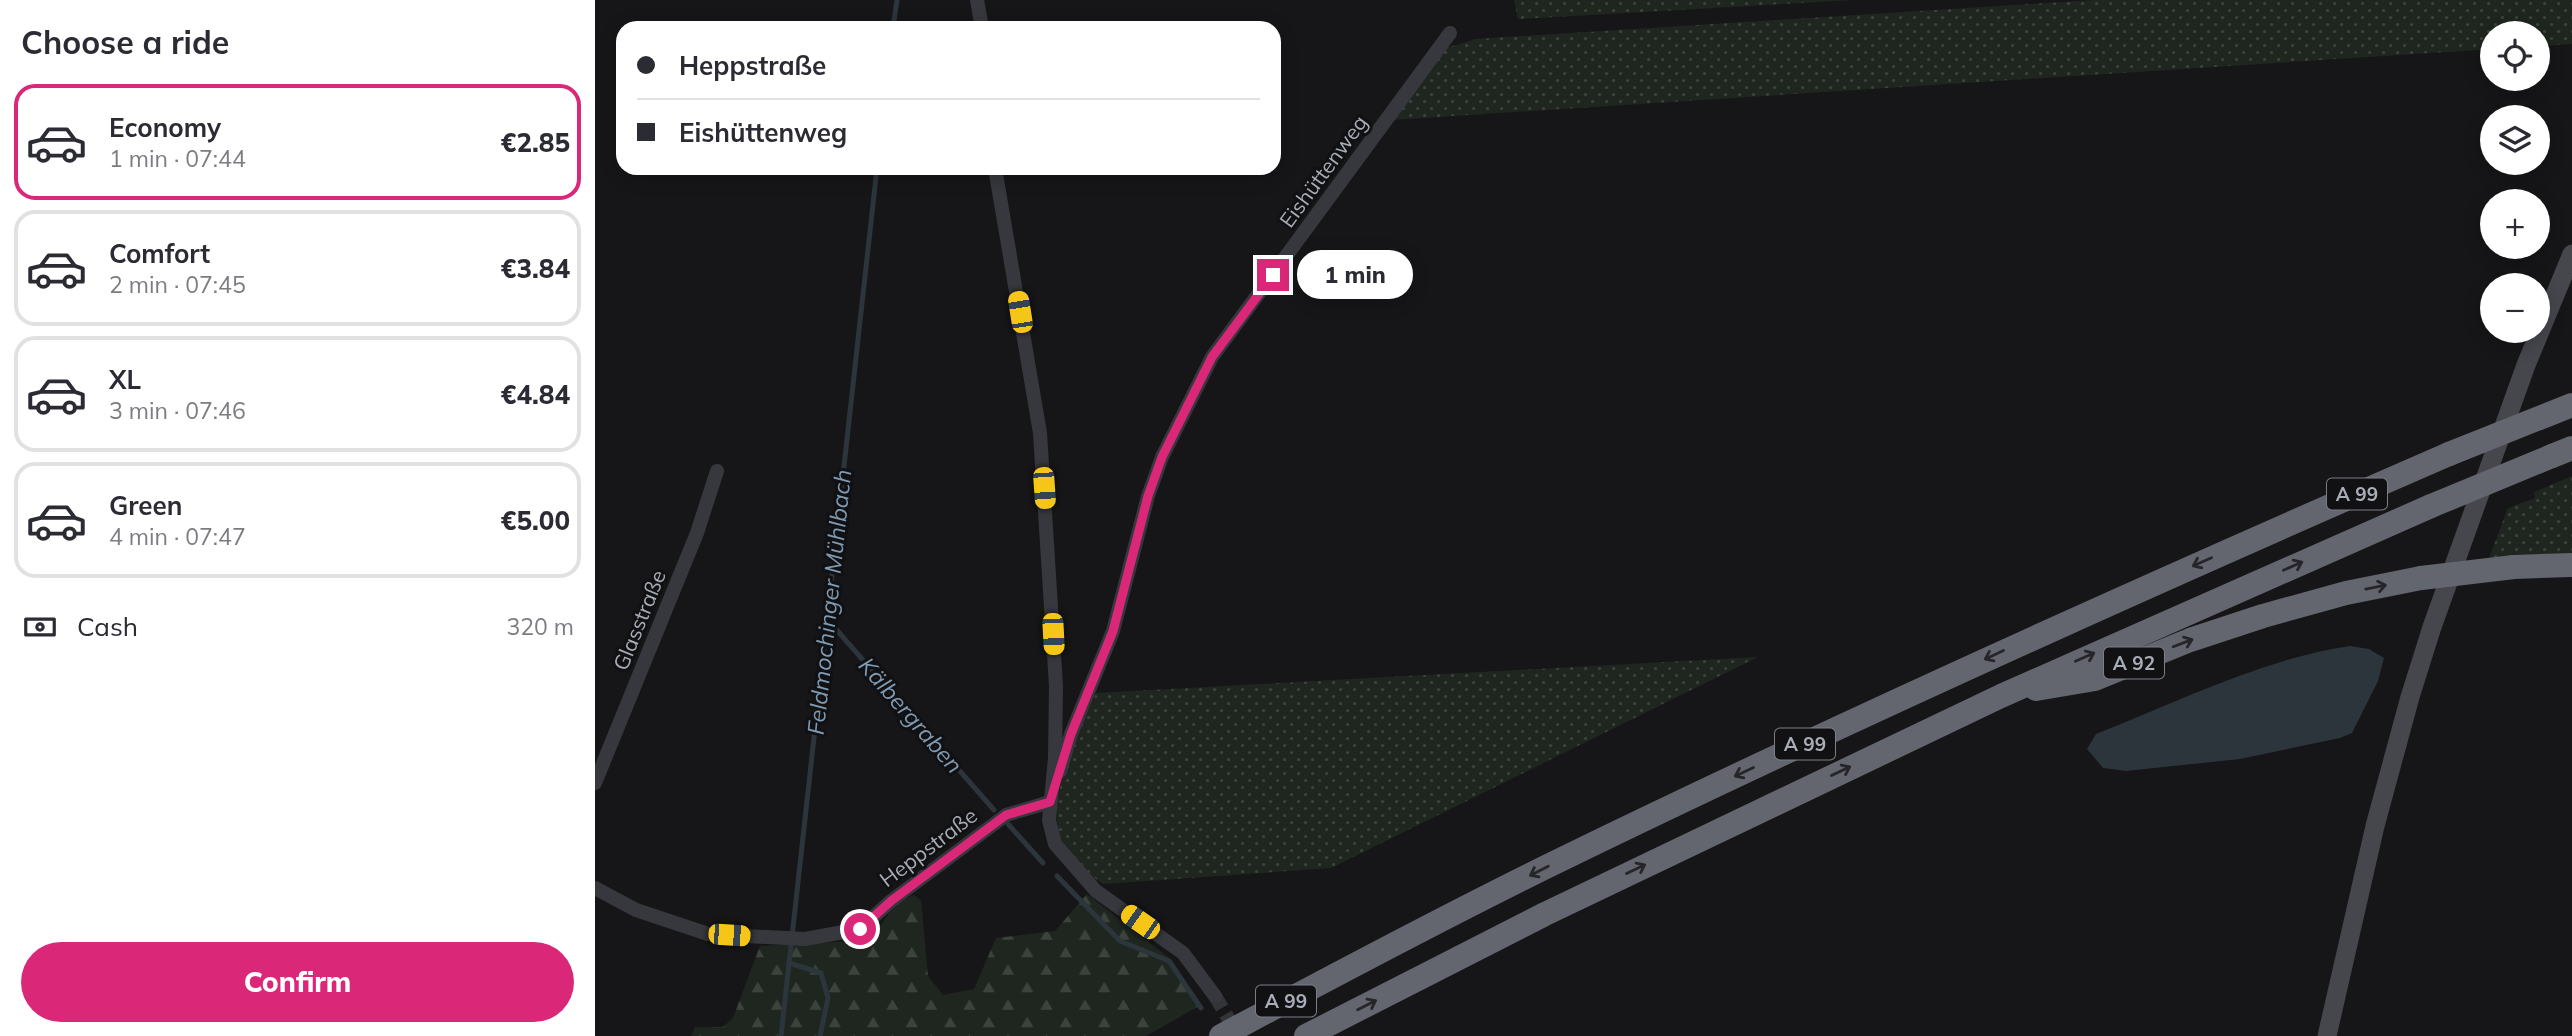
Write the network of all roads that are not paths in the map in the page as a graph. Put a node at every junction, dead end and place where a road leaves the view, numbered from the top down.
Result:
1 (977, 0) edge
2 (981, 21) edge
3 (1450, 33) dead end
4 (996, 175) edge
5 (2572, 254) edge
6 (2572, 405) edge
7 (2562, 452) edge
8 (717, 471) dead end
9 (2572, 565) edge
10 (2001, 696) junction
11 (595, 783) edge
12 (1050, 802) junction
13 (595, 888) edge
14 (1215, 996) tunnel mouth
15 (1221, 1036) edge
16 (1306, 1036) edge
17 (2327, 1036) edge

1 - 2 street
3 - 12 street, Eishüttenweg
4 - 12 street
5 - 17 main road
6 -> 15 highway, A 99, bridge
10 -> 7 highway, A 99, bridge
8 - 11 street, Glasstraße
10 -> 9 highway, A 92, bridge
16 -> 10 highway, A 99
12 - 13 street, Heppstraße
12 - 14 street

